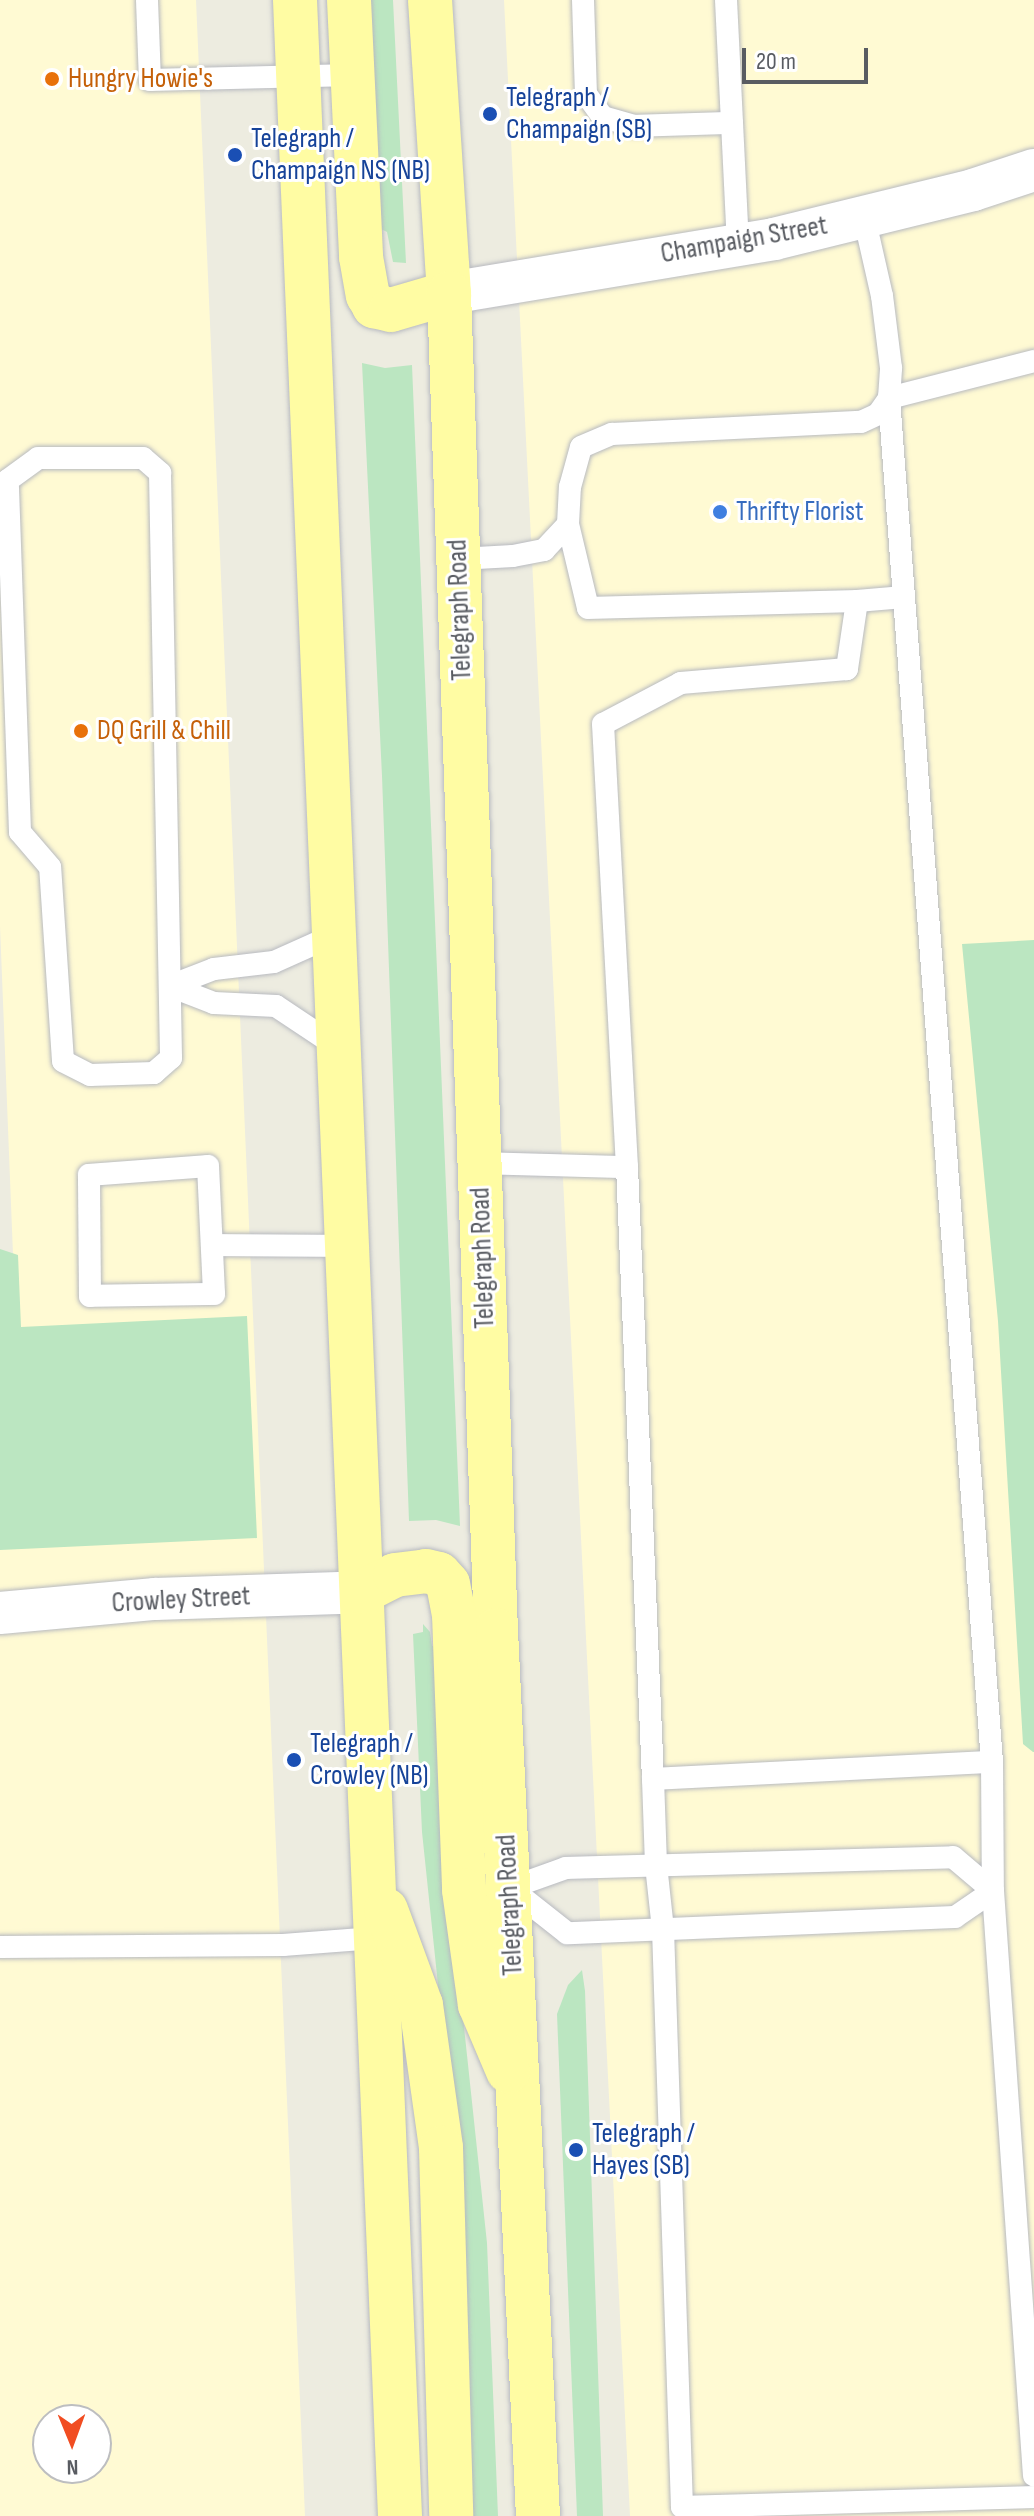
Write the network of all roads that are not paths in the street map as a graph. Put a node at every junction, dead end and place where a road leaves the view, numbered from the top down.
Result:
1 (147, 0) edge
2 (295, 0) edge
3 (349, 0) edge
4 (430, 0) edge
5 (583, 0) edge
6 (726, 0) edge
7 (352, 75) junction
8 (297, 76) junction
9 (732, 123) junction
10 (1034, 170) edge
11 (864, 217) junction
12 (738, 244) junction
13 (449, 293) junction
14 (1034, 361) edge
15 (889, 398) junction
16 (568, 524) junction
17 (459, 559) junction
18 (904, 597) junction
19 (857, 601) junction
20 (334, 935) junction
21 (170, 986) junction
22 (339, 1048) junction
23 (480, 1163) junction
24 (627, 1167) junction
25 (213, 1245) junction
26 (348, 1246) junction
27 (362, 1592) junction
28 (0, 1613) edge
29 (992, 1762) junction
30 (653, 1779) junction
31 (656, 1865) junction
32 (373, 1874) junction
33 (510, 1888) junction
34 (993, 1891) junction
35 (663, 1929) junction
36 (375, 1938) junction
37 (0, 1947) edge
38 (519, 2099) junction
39 (1034, 2476) edge
40 (1034, 2497) edge
41 (400, 2516) edge
42 (451, 2516) edge
43 (538, 2516) edge

1 - 8 lane
2 - 8 main road
3 - 7 main road
4 - 13 main road, Telegraph Road
5 - 9 lane
6 - 9 lane
7 - 8 lane
7 - 13 main road
8 - 20 main road
9 - 12 lane
10 - 11 street, Champaign Street
11 - 12 street, Champaign Street
11 - 15 lane
12 - 13 street, Champaign Street
13 - 17 main road, Telegraph Road
14 - 15 lane
15 - 16 lane
15 - 18 lane
16 - 17 lane
16 - 19 lane
17 - 23 main road, Telegraph Road
18 - 19 lane
18 - 29 lane
19 - 24 lane
20 - 21 lane
20 - 22 main road
21 - 21 lane
21 - 22 lane
22 - 26 main road
23 - 24 lane
23 - 33 main road, Telegraph Road
24 - 30 lane
25 - 25 lane
25 - 26 lane
26 - 27 main road
27 - 28 street, Crowley Street
27 - 32 main road
27 - 38 main road
29 - 30 lane
29 - 34 lane
30 - 31 lane
31 - 33 lane
31 - 34 lane
31 - 35 lane
32 - 36 main road
32 - 42 main road
33 - 35 lane
33 - 38 main road, Telegraph Road
34 - 35 lane
34 - 39 lane
35 - 40 lane
36 - 37 lane
36 - 41 main road
38 - 43 main road, Telegraph Road

